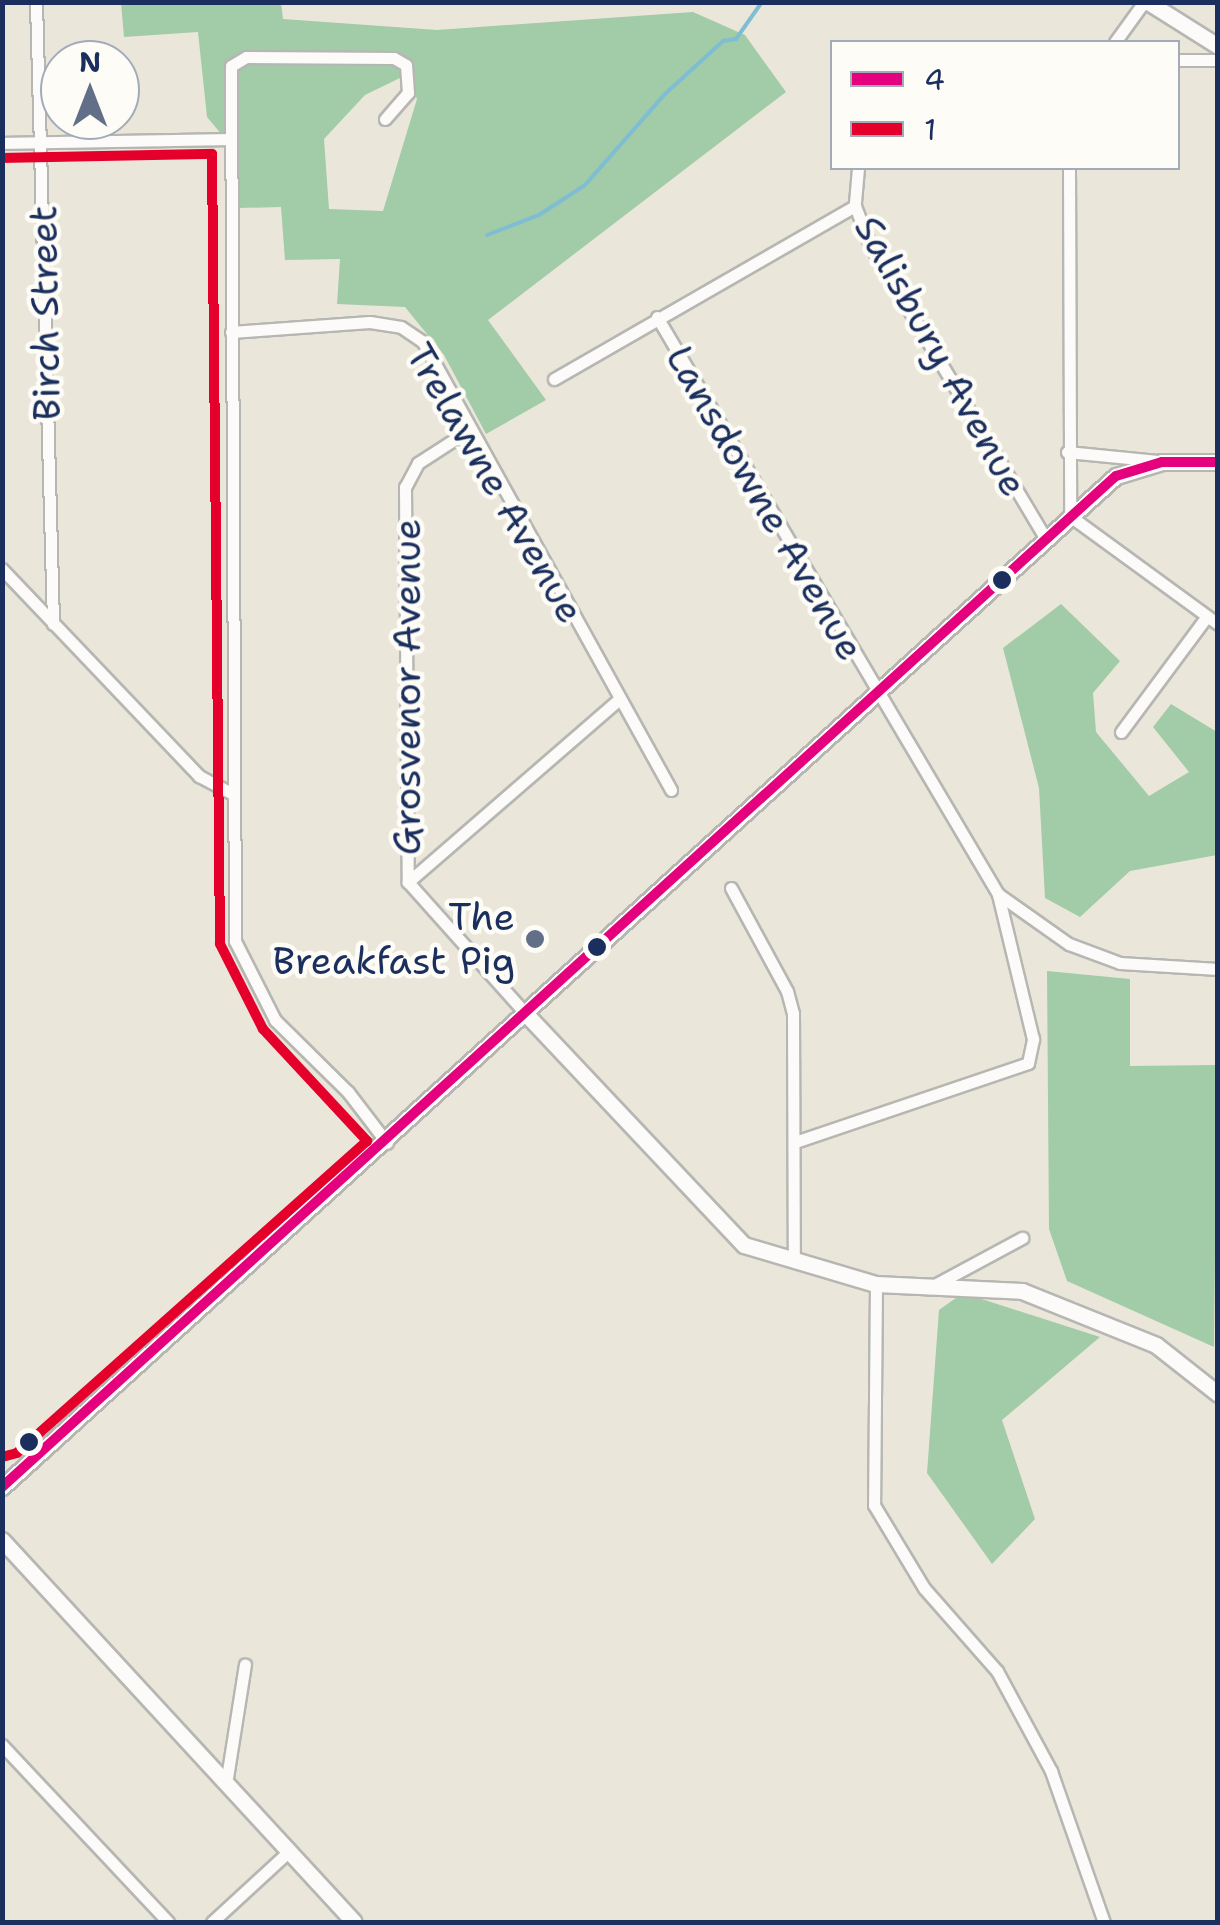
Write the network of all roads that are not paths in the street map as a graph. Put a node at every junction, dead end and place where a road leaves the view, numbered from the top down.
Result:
1 (36, 2) edge
2 (1146, 2) edge
3 (1117, 40) edge
4 (1218, 46) edge
5 (1180, 60) edge
6 (1218, 60) edge
7 (385, 119) dead end
8 (227, 139) junction
9 (41, 141) junction
10 (2, 143) edge
11 (858, 170) edge
12 (1070, 170) edge
13 (855, 206) junction
14 (656, 318) junction
15 (231, 332) junction
16 (554, 380) dead end
17 (469, 430) junction
18 (1068, 452) junction
19 (1162, 462) junction
20 (1218, 462) edge
21 (1070, 516) junction
22 (1046, 539) junction
23 (2, 570) edge
24 (1212, 620) edge
25 (53, 624) junction
26 (877, 693) junction
27 (619, 699) junction
28 (1121, 732) dead end
29 (671, 790) dead end
30 (234, 794) junction
31 (408, 882) junction
32 (731, 888) dead end
33 (998, 894) junction
34 (1218, 970) edge
35 (527, 1015) junction
36 (795, 1142) junction
37 (387, 1143) junction
38 (1022, 1238) dead end
39 (794, 1261) junction
40 (876, 1284) junction
41 (930, 1288) junction
42 (1218, 1394) edge
43 (24, 1467) junction
44 (2, 1473) edge
45 (2, 1486) edge
46 (2, 1540) edge
47 (245, 1664) dead end
48 (2, 1745) edge
49 (226, 1788) junction
50 (288, 1852) junction
51 (168, 1922) edge
52 (212, 1922) edge
53 (354, 1922) edge
54 (1104, 1922) edge

1 - 9 street, Birch Street
2 - 3 street
2 - 4 main road
5 - 6 street
7 - 8 street
8 - 9 street
8 - 15 street
9 - 10 street
9 - 25 street, Birch Street
11 - 13 street, Salisbury Avenue
12 - 18 street
13 - 14 street
13 - 22 street, Salisbury Avenue
14 - 16 street
14 - 26 street, Lansdowne Avenue
15 - 17 street, Trelawne Avenue
15 - 30 street
17 - 27 street, Trelawne Avenue
17 - 31 street, Grosvenor Avenue
18 - 19 street
18 - 21 street
19 - 20 main road
19 - 21 main road
21 - 22 main road
21 - 24 street, Salisbury Avenue
22 - 26 main road
23 - 25 street
24 - 28 street
25 - 30 street
26 - 33 street, Lansdowne Avenue
26 - 35 main road
27 - 29 street, Trelawne Avenue
27 - 31 street
30 - 37 street
31 - 35 street, Grosvenor Avenue
32 - 36 street
33 - 34 street, Lansdowne Avenue
33 - 36 street
35 - 37 main road
35 - 39 main road, Grosvenor Avenue
36 - 39 street
37 - 43 main road
38 - 41 street
39 - 40 main road, Grosvenor Avenue
40 - 41 main road, Grosvenor Avenue
40 - 54 street
41 - 42 main road, Grosvenor Avenue
43 - 44 main road
43 - 45 main road
46 - 49 main road
47 - 49 street
48 - 51 street
49 - 50 main road
50 - 52 street
50 - 53 main road

